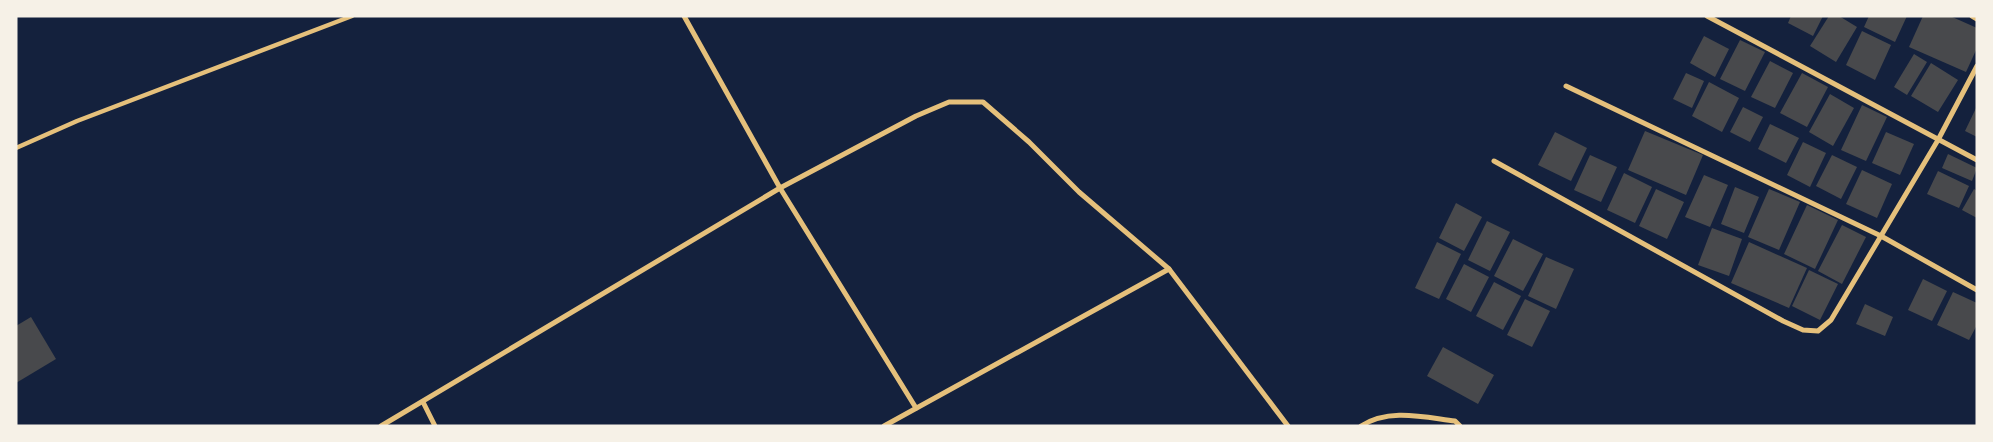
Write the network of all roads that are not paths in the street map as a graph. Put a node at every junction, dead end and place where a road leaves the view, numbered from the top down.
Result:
1 (352, 16) edge
2 (684, 16) edge
3 (1706, 16) edge
4 (1972, 16) edge
5 (1977, 19) edge
6 (1977, 66) edge
7 (1566, 86) dead end
8 (1938, 140) junction
9 (16, 148) edge
10 (1977, 160) edge
11 (1494, 161) dead end
12 (780, 188) junction
13 (1881, 236) junction
14 (1169, 269) junction
15 (1977, 290) edge
16 (423, 402) junction
17 (916, 408) junction
18 (381, 426) edge
19 (435, 426) edge
20 (884, 426) edge
21 (1288, 426) edge
22 (1361, 426) edge
23 (1460, 426) edge

1 - 9 street
2 - 12 street
3 - 8 street
4 - 5 street
6 - 8 street
7 - 13 street
8 - 10 street
8 - 13 street
11 - 13 street
12 - 14 street
12 - 16 street
12 - 17 street
13 - 15 street
14 - 17 street
14 - 21 street
16 - 18 street
16 - 19 street
17 - 20 street
22 - 23 street

